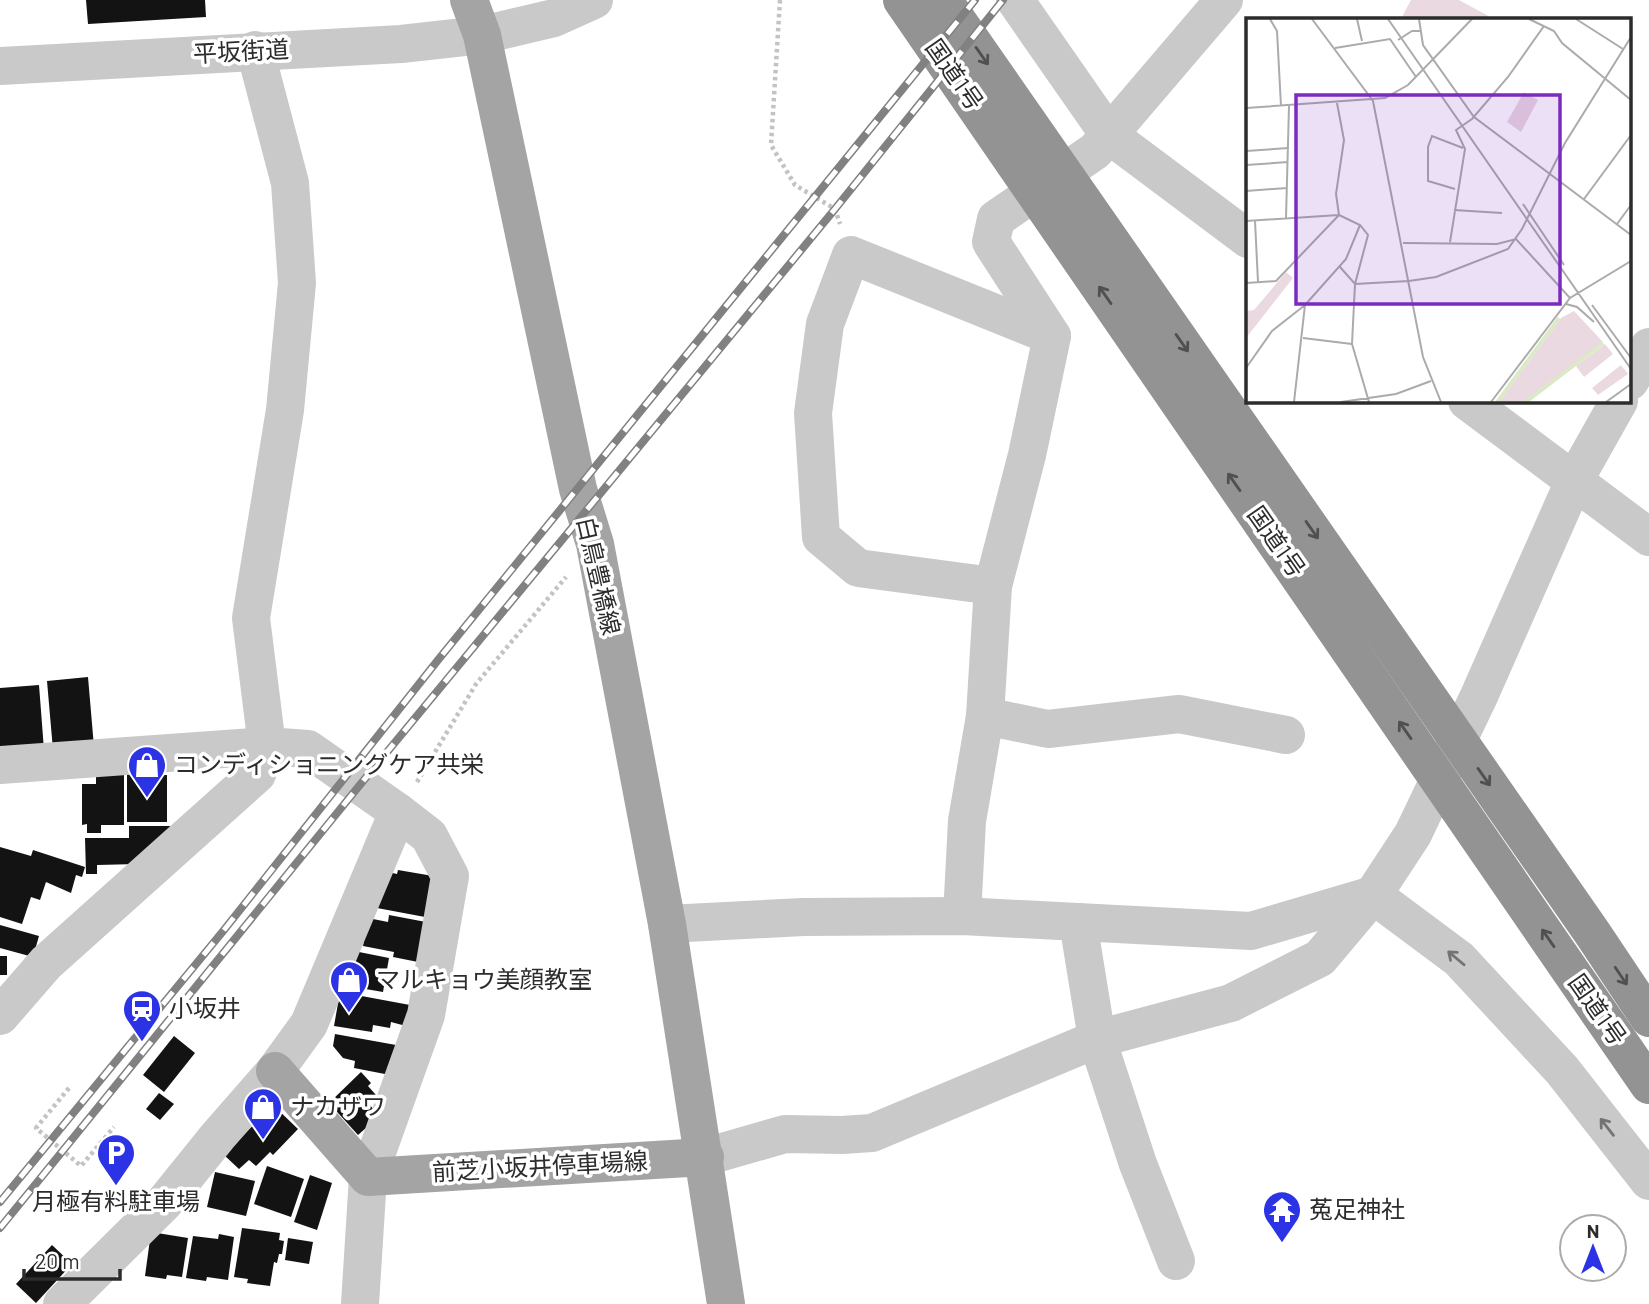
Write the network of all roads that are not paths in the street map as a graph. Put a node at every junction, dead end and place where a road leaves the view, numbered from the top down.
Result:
1 (469, 0) edge
2 (594, 0) edge
3 (902, 0) edge
4 (943, 0) edge
5 (1015, 0) edge
6 (1224, 0) edge
7 (482, 35) junction
8 (255, 50) junction
9 (0, 66) edge
10 (1102, 143) junction
11 (1246, 238) edge
12 (1052, 336) junction
13 (1649, 347) edge
14 (1632, 378) edge
15 (1468, 402) edge
16 (1618, 402) edge
17 (1574, 481) junction
18 (1649, 537) edge
19 (993, 586) junction
20 (985, 716) junction
21 (1286, 736) dead end
22 (267, 746) junction
23 (0, 765) edge
24 (398, 812) junction
25 (1373, 895) junction
26 (962, 916) junction
27 (1078, 922) junction
28 (667, 924) junction
29 (0, 1016) edge
30 (1649, 1018) edge
31 (1097, 1039) junction
32 (275, 1071) junction
33 (1649, 1085) edge
34 (705, 1157) junction
35 (369, 1177) junction
36 (1649, 1181) edge
37 (1175, 1261) dead end
38 (62, 1304) edge
39 (360, 1304) edge
40 (726, 1304) edge

1 - 7 main road, 白鳥豊橋線
2 - 7 street, 平坂街道
33 -> 3 highway, 国道1号
4 -> 30 highway, 国道1号
5 - 10 street
6 - 10 street
7 - 8 street, 平坂街道
7 - 28 main road, 白鳥豊橋線
8 - 9 street, 平坂街道
8 - 22 street
10 - 11 street
10 - 12 street
12 - 19 street
12 - 19 street
13 - 14 street
15 - 17 street
16 - 17 street
17 - 18 street
17 - 25 street
19 - 20 street
20 - 21 street
20 - 26 street
22 - 23 street
22 - 24 street
22 - 29 street
24 - 32 street
24 - 35 street
25 - 27 street
25 - 31 street
36 -> 25 street
26 - 27 street
26 - 28 street
27 - 31 street
28 - 34 main road, 白鳥豊橋線
31 - 34 street
31 - 37 street
32 - 35 main road
32 - 38 street
34 - 35 main road, 前芝小坂井停車場線
34 - 40 main road
35 - 39 street

